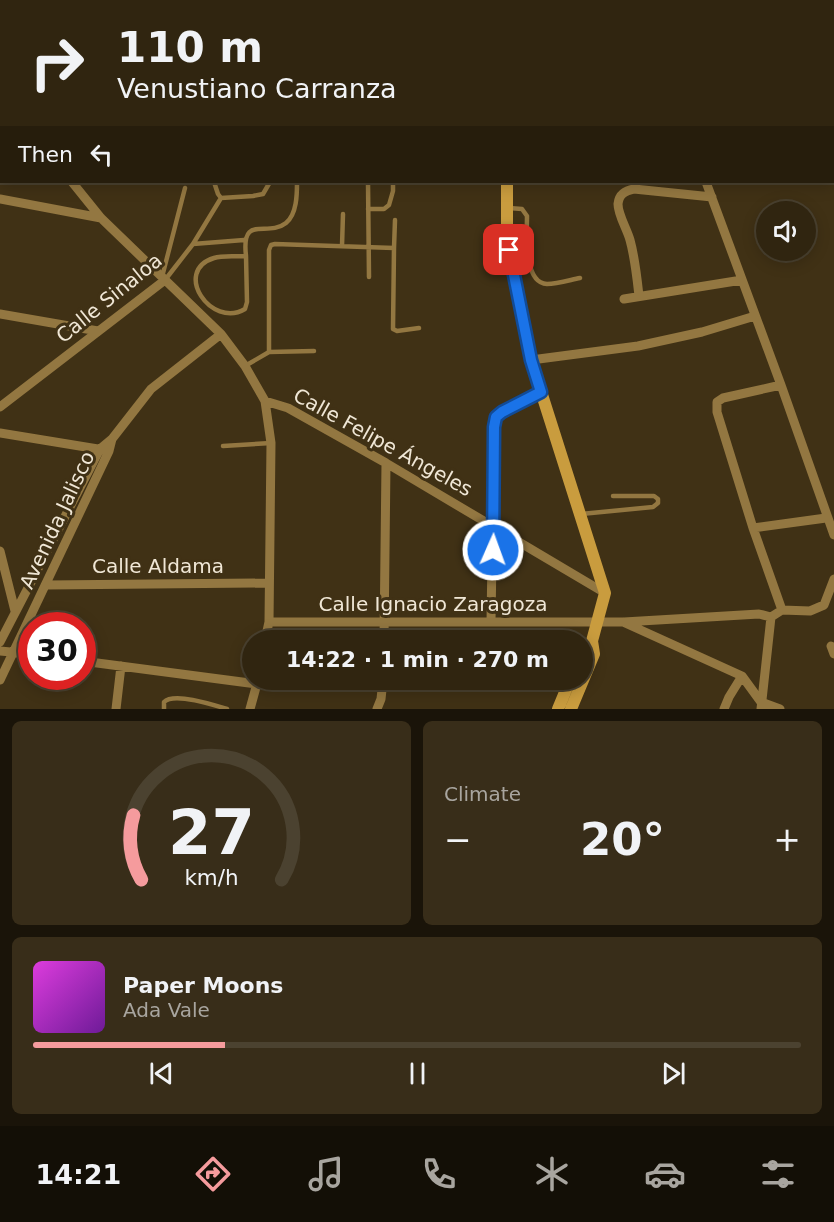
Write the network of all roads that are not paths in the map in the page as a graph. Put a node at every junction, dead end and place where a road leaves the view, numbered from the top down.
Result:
1 (73, 183) edge
2 (214, 183) edge
3 (269, 183) edge
4 (297, 183) edge
5 (368, 183) edge
6 (393, 183) edge
7 (507, 183) edge
8 (706, 183) edge
9 (185, 188) dead end
10 (712, 197) junction
11 (221, 198) junction
12 (0, 199) edge
13 (508, 208) junction
14 (368, 209) junction
15 (343, 214) dead end
16 (100, 218) junction
17 (394, 220) dead end
18 (244, 240) junction
19 (192, 244) junction
20 (342, 246) junction
21 (368, 247) junction
22 (394, 248) junction
23 (246, 256) junction
24 (369, 277) dead end
25 (164, 279) junction
26 (580, 279) dead end
27 (742, 280) junction
28 (639, 296) junction
29 (624, 299) dead end
30 (0, 314) edge
31 (755, 316) junction
32 (419, 328) dead end
33 (98, 331) junction
34 (221, 334) junction
35 (314, 351) dead end
36 (269, 352) junction
37 (531, 360) junction
38 (245, 366) junction
39 (782, 385) junction
40 (541, 392) junction
41 (265, 401) junction
42 (0, 407) edge
43 (0, 433) edge
44 (271, 442) junction
45 (223, 446) dead end
46 (104, 450) junction
47 (386, 463) junction
48 (613, 496) dead end
49 (581, 514) junction
50 (826, 518) junction
51 (494, 526) junction
52 (753, 528) junction
53 (834, 535) edge
54 (51, 541) junction
55 (64, 546) junction
56 (0, 552) edge
57 (1, 563) edge
58 (834, 579) edge
59 (269, 583) junction
60 (47, 585) junction
61 (605, 592) junction
62 (782, 610) junction
63 (15, 611) junction
64 (771, 617) junction
65 (597, 621) junction
66 (268, 622) junction
67 (385, 622) junction
68 (491, 622) junction
69 (623, 622) junction
70 (4, 624) edge
71 (267, 630) edge
72 (385, 630) edge
73 (593, 637) edge
74 (0, 642) edge
75 (0, 651) edge
76 (15, 652) junction
77 (18, 652) edge
78 (96, 663) edge
79 (121, 666) junction
80 (742, 676) junction
81 (0, 680) edge
82 (242, 680) edge
83 (256, 690) edge
84 (382, 690) edge
85 (566, 690) edge
86 (579, 690) edge
87 (211, 706) edge
88 (761, 706) edge
89 (116, 709) edge
90 (164, 709) edge
91 (227, 709) edge
92 (250, 709) edge
93 (377, 709) edge
94 (558, 709) edge
95 (571, 709) edge
96 (724, 709) edge
97 (780, 709) edge

1 - 16 street
2 - 11 lane
3 - 11 lane
4 - 18 lane
5 - 14 lane
6 - 14 lane
7 - 13 street
8 - 10 street
9 - 25 lane
10 - 27 street
10 - 28 street
11 - 19 lane, Calle Sinaloa
12 - 16 street
13 - 26 lane
13 - 37 street
14 - 21 lane
15 - 20 lane
16 - 25 street
17 - 22 lane
18 - 19 lane
18 - 23 lane
19 - 25 lane, Calle Sinaloa
20 - 21 lane
20 - 36 lane
21 - 22 lane
21 - 24 lane
22 - 32 lane
23 - 23 lane
25 - 33 street, Calle Sinaloa
25 - 34 street
27 - 28 street
27 - 31 street
28 - 29 street
30 - 33 street
31 - 37 street
31 - 39 street
33 - 42 street, Calle Sinaloa
34 - 38 street
34 - 46 street, Avenida Jalisco
35 - 36 lane
36 - 38 lane
37 - 40 street
38 - 41 street
39 - 50 street
39 - 52 street
40 - 49 street
40 - 51 street
41 - 44 street
41 - 47 street, Calle Felipe Ángeles
43 - 46 street
44 - 45 lane
44 - 59 street
46 - 54 street, Avenida Jalisco
46 - 55 street, Avenida Jalisco
47 - 51 street, Calle Felipe Ángeles
47 - 67 street
48 - 49 lane
49 - 61 street
50 - 52 street
50 - 53 street
51 - 61 street, Calle Felipe Ángeles
51 - 68 street
52 - 62 street
54 - 55 street
54 - 63 street, Avenida Jalisco
55 - 60 street, Avenida Jalisco
56 - 57 street
57 - 63 street
58 - 62 street
59 - 60 street, Calle Aldama
59 - 66 street
60 - 76 street, Avenida Jalisco
61 - 65 street
62 - 64 street
63 - 70 street, Avenida Jalisco
64 - 69 street
64 - 88 street
65 - 68 street, Calle Ignacio Zaragoza
65 - 69 street
65 - 73 street
66 - 67 street, Calle Ignacio Zaragoza
66 - 71 street
67 - 68 street, Calle Ignacio Zaragoza
67 - 72 street
69 - 80 street
70 - 74 street, Avenida Jalisco
75 - 76 street
76 - 77 street
76 - 81 street, Avenida Jalisco
78 - 79 street
79 - 82 street
79 - 89 street
80 - 88 street
80 - 96 street
83 - 92 street
84 - 93 street
85 - 94 street
86 - 95 street
87 - 90 lane
87 - 91 lane
88 - 97 street

